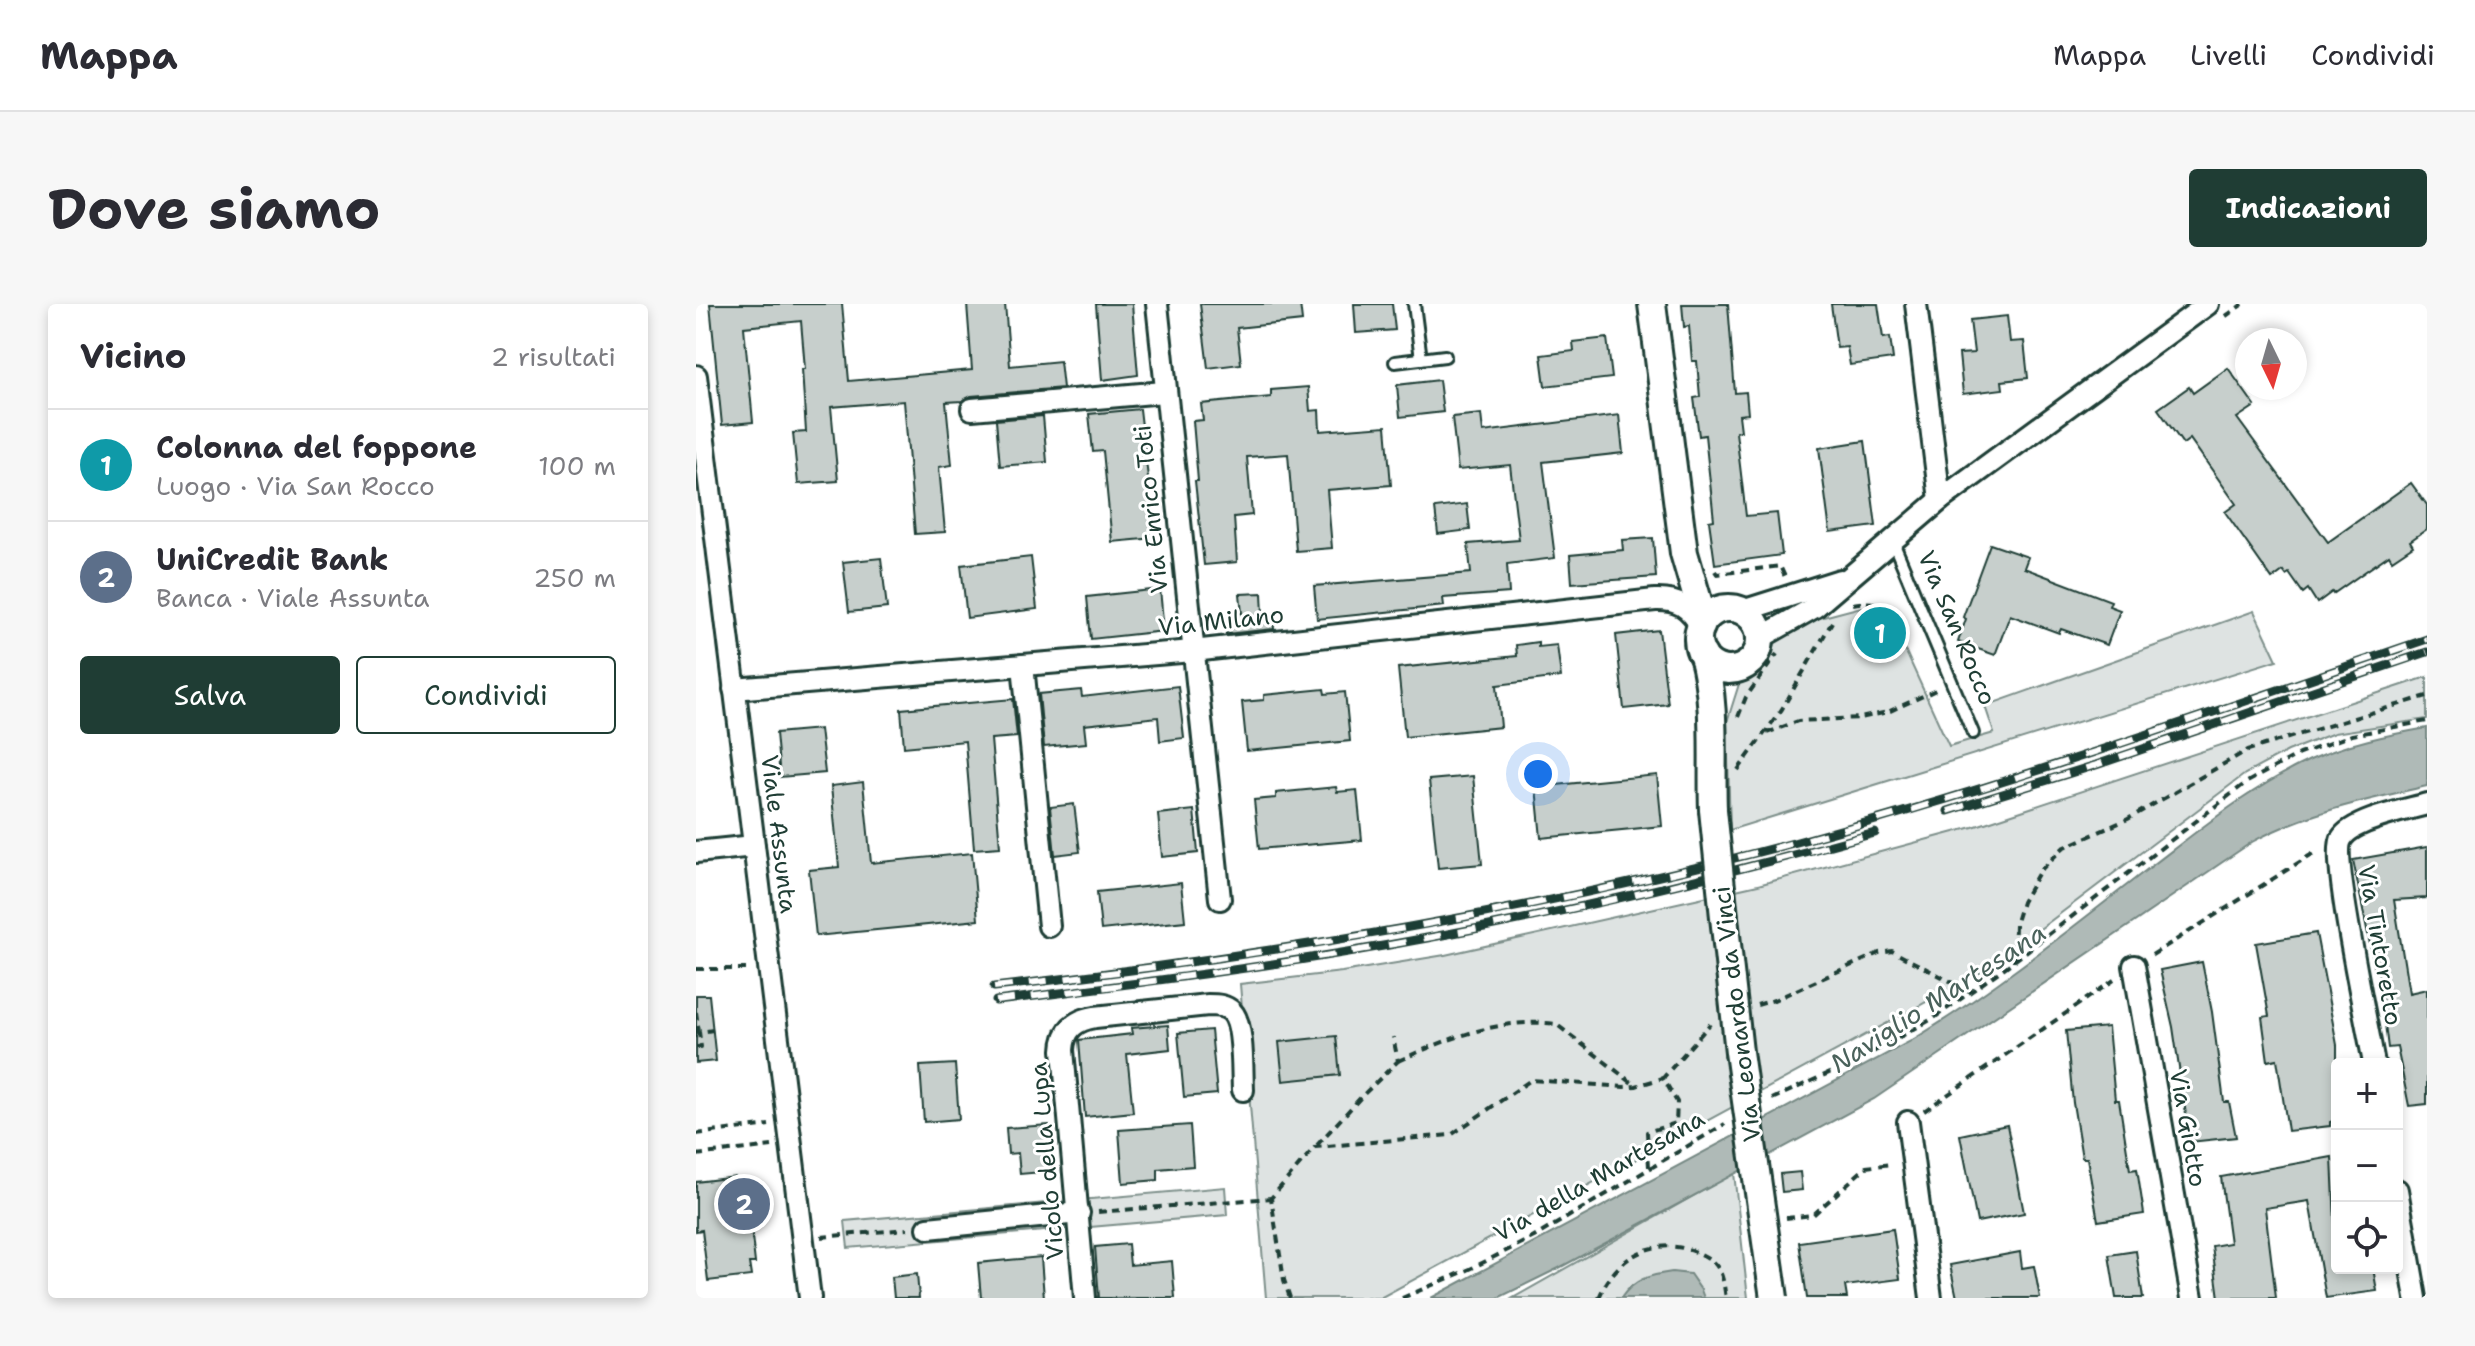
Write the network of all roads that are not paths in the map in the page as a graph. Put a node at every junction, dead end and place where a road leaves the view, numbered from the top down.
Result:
1 (1157, 304) edge
2 (1414, 304) edge
3 (1652, 304) edge
4 (1916, 304) edge
5 (2213, 313) edge
6 (1445, 356) dead end
7 (1421, 359) junction
8 (1395, 362) dead end
9 (696, 376) edge
10 (1164, 392) junction
11 (972, 409) dead end
12 (1940, 500) junction
13 (1893, 542) junction
14 (1698, 565) junction
15 (1855, 575) junction
16 (1740, 610) junction
17 (1701, 627) junction
18 (1770, 643) junction
19 (1193, 651) junction
20 (1703, 655) junction
21 (1023, 665) junction
22 (1744, 666) junction
23 (734, 689) junction
24 (1725, 726) junction
25 (1973, 733) dead end
26 (2427, 804) edge
27 (754, 846) junction
28 (696, 852) edge
29 (1220, 899) dead end
30 (1049, 926) dead end
31 (2134, 966) dead end
32 (2373, 1058) edge
33 (1243, 1090) dead end
34 (1908, 1122) dead end
35 (2399, 1202) edge
36 (1079, 1213) junction
37 (928, 1228) dead end
38 (810, 1298) edge
39 (1085, 1298) edge
40 (1774, 1298) edge
41 (1931, 1298) edge
42 (2192, 1298) edge
43 (2416, 1298) edge

1 - 10 street, Via Enrico Toti
2 - 7 lane
3 - 14 street
4 - 12 street
5 - 12 street, Via San Rocco
6 - 7 lane
7 - 8 lane
9 - 23 street, Viale Assunta
10 - 11 street
10 - 19 street, Via Enrico Toti
12 - 13 street, Via San Rocco
13 - 15 street, Via San Rocco
13 - 25 lane, Via San Rocco
14 - 16 street
14 - 17 street
15 - 16 street, Via San Rocco
15 - 18 street, Via San Rocco
16 - 17 street
16 - 18 street
17 - 19 street, Via Milano
17 - 20 street
18 - 22 street
19 - 21 street, Via Milano
19 - 29 street, Via Enrico Toti
20 - 22 street
20 - 24 street, Via Leonardo da Vinci
21 - 23 street, Via Milano
21 - 30 street
22 - 24 street, Via Leonardo da Vinci
23 - 27 street, Viale Assunta
24 - 40 street, Via Leonardo da Vinci, bridge
26 - 32 street, Via Tintoretto
27 - 28 street
27 - 38 street, Viale Assunta
31 - 42 street, Via Giotto
33 - 36 street, Vicolo della Lupa
34 - 41 street
35 - 43 street
36 - 37 street
36 - 39 street, Vicolo della Lupa

